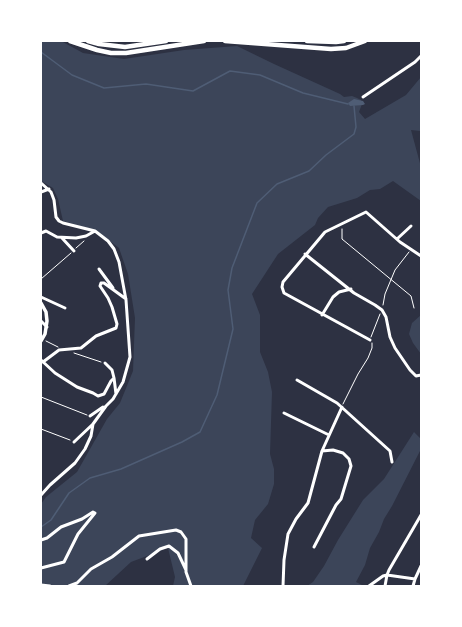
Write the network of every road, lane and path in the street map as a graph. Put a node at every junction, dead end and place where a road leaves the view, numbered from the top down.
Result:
1 (70, 41) edge
2 (88, 41) edge
3 (166, 41) edge
4 (204, 41) edge
5 (225, 41) edge
6 (307, 41) edge
7 (344, 41) edge
8 (365, 41) edge
9 (421, 56) edge
10 (364, 97) dead end
11 (41, 183) edge
12 (48, 188) junction
13 (41, 192) edge
14 (341, 225) junction
15 (411, 226) dead end
16 (95, 231) junction
17 (41, 233) edge
18 (62, 238) junction
19 (397, 239) junction
20 (84, 241) dead end
21 (411, 250) junction
22 (74, 251) junction
23 (305, 254) junction
24 (421, 256) edge
25 (99, 269) dead end
26 (391, 278) junction
27 (41, 279) edge
28 (351, 289) junction
29 (116, 291) junction
30 (41, 297) edge
31 (126, 300) junction
32 (41, 303) edge
33 (65, 308) dead end
34 (414, 308) dead end
35 (382, 310) junction
36 (322, 315) junction
37 (41, 321) edge
38 (46, 327) junction
39 (370, 340) junction
40 (41, 341) edge
41 (42, 361) edge
42 (105, 363) dead end
43 (421, 376) edge
44 (114, 378) junction
45 (297, 380) dead end
46 (116, 395) junction
47 (41, 397) edge
48 (106, 406) junction
49 (342, 407) junction
50 (284, 413) dead end
51 (90, 416) joint
52 (93, 424) junction
53 (41, 429) edge
54 (329, 435) junction
55 (74, 442) joint
56 (322, 451) junction
57 (392, 462) dead end
58 (41, 495) edge
59 (421, 515) edge
60 (41, 540) edge
61 (314, 547) dead end
62 (147, 559) dead end
63 (421, 566) edge
64 (41, 568) edge
65 (186, 572) junction
66 (387, 575) junction
67 (415, 579) junction
68 (41, 585) edge
69 (50, 586) edge
70 (69, 586) edge
71 (191, 586) edge
72 (283, 586) edge
73 (369, 586) edge
74 (385, 586) edge
75 (414, 586) edge
76 (417, 586) edge

1 - 4 main road
2 - 3 main road
5 - 8 main road
6 - 7 main road
9 - 10 street
11 - 12 street
12 - 13 street
12 - 16 street
14 - 19 street
14 - 23 street
14 - 26 path
15 - 19 street
16 - 18 street
16 - 31 street
17 - 18 street
18 - 22 street
19 - 21 street
20 - 22 path
21 - 24 street
21 - 26 path
22 - 27 path
23 - 28 street
23 - 36 street
25 - 29 street
26 - 34 path
26 - 35 path
28 - 35 street
28 - 36 street
29 - 31 street
29 - 41 street
30 - 33 street
31 - 46 street
32 - 38 street
35 - 39 path
35 - 43 street
36 - 39 street
37 - 38 street
38 - 40 street
39 - 49 path
41 - 44 street
42 - 44 street
44 - 46 street
45 - 49 street
46 - 48 street
47 - 51 path
48 - 51 street
48 - 52 street
49 - 54 street
49 - 57 street
50 - 54 street
52 - 55 street
52 - 58 street
53 - 55 path
54 - 56 street
56 - 61 street
56 - 72 street
59 - 66 street
60 - 64 street
62 - 65 street
63 - 67 street
65 - 70 street
65 - 71 street
66 - 67 street
66 - 73 street
66 - 74 street
67 - 75 street
67 - 76 street
68 - 69 street

